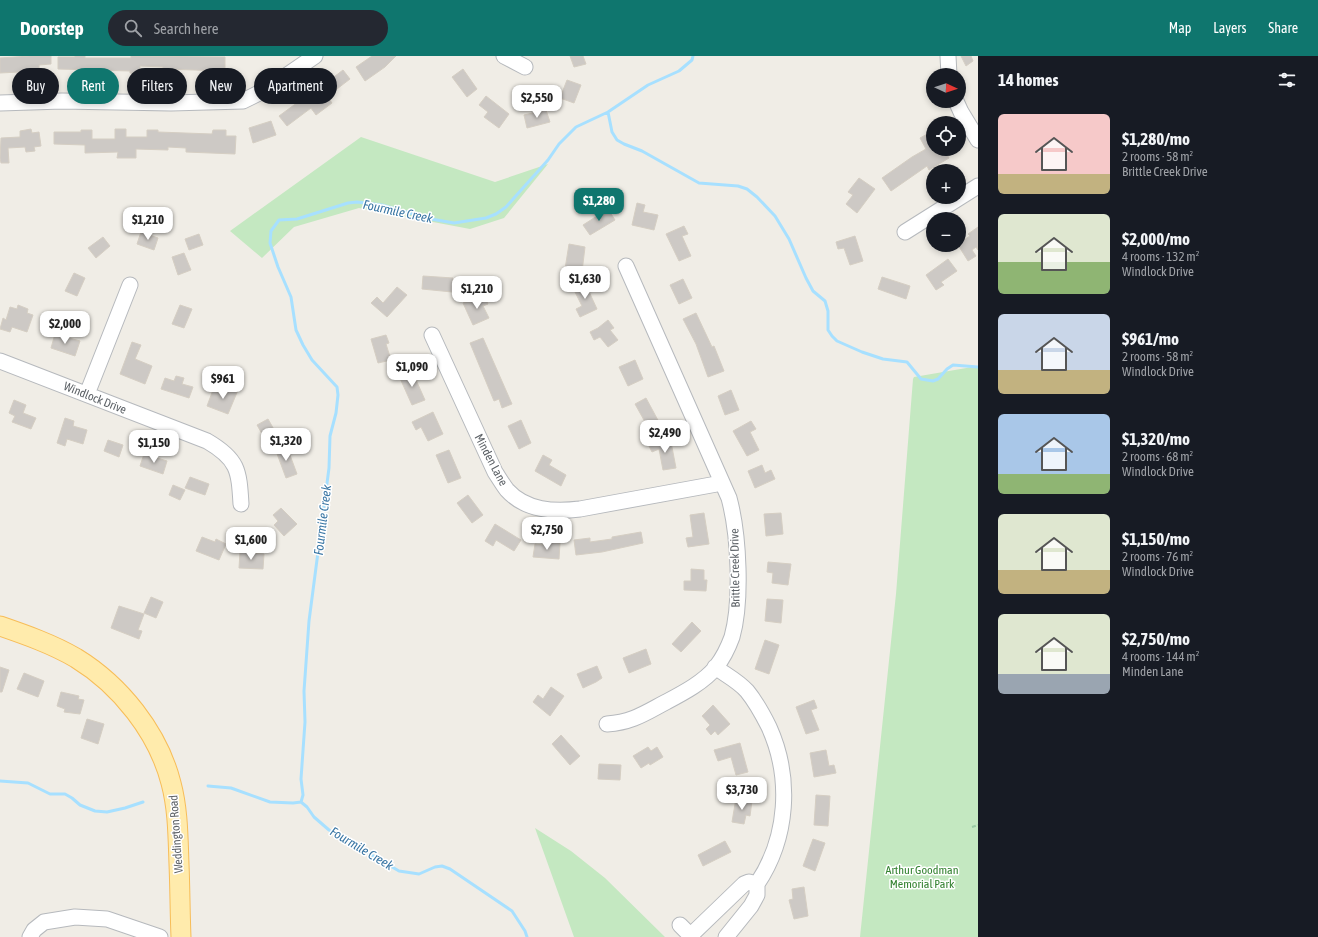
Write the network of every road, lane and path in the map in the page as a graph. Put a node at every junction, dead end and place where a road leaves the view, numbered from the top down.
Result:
1 (315, 56) edge
2 (504, 56) edge
3 (948, 56) edge
4 (525, 67) dead end
5 (949, 68) edge
6 (0, 103) edge
7 (959, 108) edge
8 (978, 140) edge
9 (978, 186) edge
10 (905, 232) dead end
11 (626, 266) dead end
12 (130, 285) dead end
13 (432, 335) dead end
14 (0, 361) edge
15 (87, 394) junction
16 (722, 483) junction
17 (241, 504) dead end
18 (0, 626) edge
19 (715, 668) junction
20 (607, 724) dead end
21 (978, 825) edge
22 (972, 827) dead end
23 (757, 884) junction
24 (687, 932) edge
25 (30, 937) edge
26 (160, 937) edge
27 (181, 937) edge
28 (726, 937) edge

1 - 6 street
2 - 4 street
3 - 5 street
7 - 8 street
9 - 10 street
11 - 16 street, Brittle Creek Drive
12 - 15 street
13 - 16 street, Minden Lane
14 - 15 street, Windlock Drive
15 - 17 street, Windlock Drive
16 - 19 street, Brittle Creek Drive
18 - 27 main road, Weddington Road
19 - 20 street, Brittle Creek Drive
19 - 23 street
21 - 22 path
23 - 24 street
23 - 28 street
25 - 26 street

